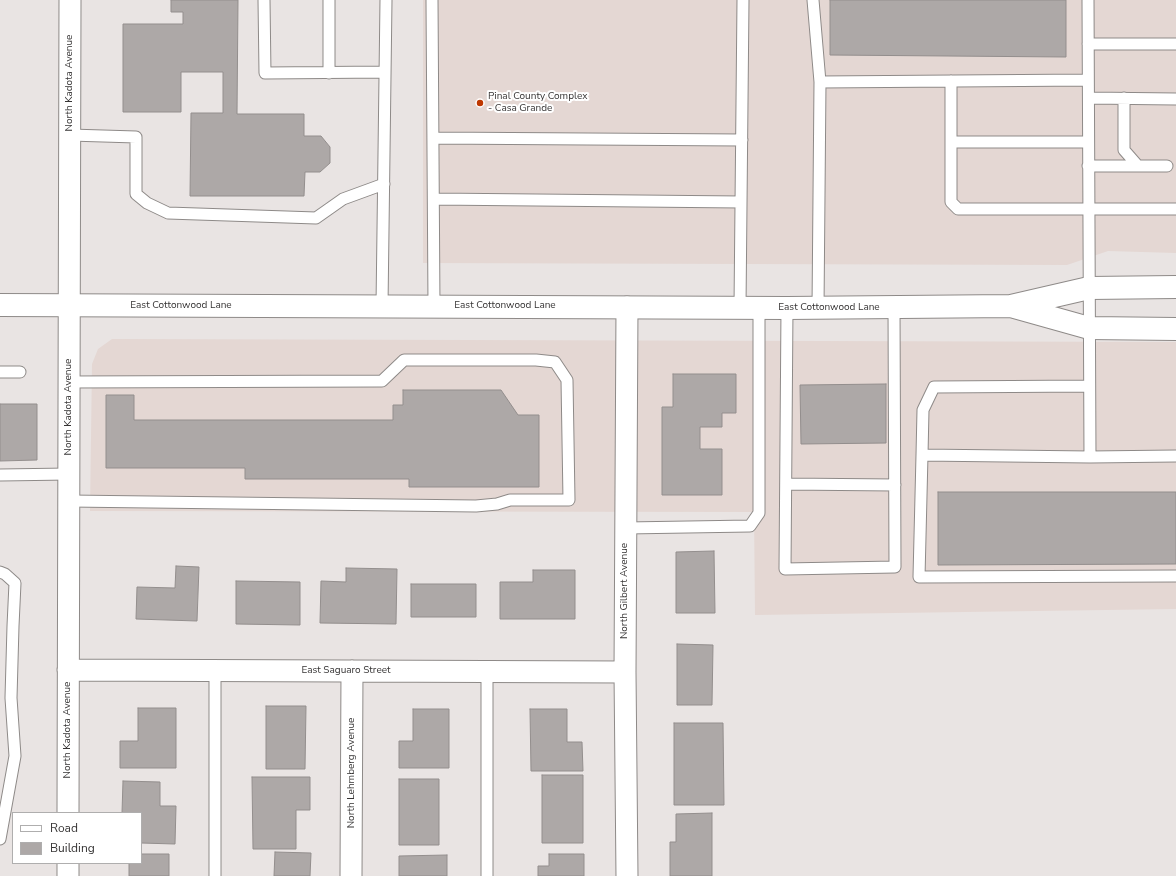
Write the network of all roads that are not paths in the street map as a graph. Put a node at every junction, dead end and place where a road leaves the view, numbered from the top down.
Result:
1 (70, 0) edge
2 (264, 0) edge
3 (329, 0) edge
4 (386, 0) edge
5 (432, 0) edge
6 (743, 0) edge
7 (813, 0) edge
8 (1088, 0) edge
9 (1088, 44) junction
10 (1176, 44) edge
11 (329, 72) junction
12 (385, 72) junction
13 (1088, 80) junction
14 (951, 81) junction
15 (820, 82) junction
16 (1089, 98) junction
17 (1124, 98) junction
18 (1176, 99) edge
19 (70, 135) junction
20 (433, 138) junction
21 (742, 140) junction
22 (951, 142) junction
23 (1088, 142) junction
24 (1088, 166) junction
25 (1138, 166) junction
26 (1167, 166) dead end
27 (384, 184) junction
28 (434, 199) junction
29 (741, 202) junction
30 (1176, 209) edge
31 (1089, 210) junction
32 (1176, 287) edge
33 (1089, 288) junction
34 (0, 305) edge
35 (70, 306) junction
36 (382, 306) junction
37 (434, 306) junction
38 (1011, 306) junction
39 (627, 307) junction
40 (750, 308) junction
41 (787, 308) junction
42 (818, 308) junction
43 (894, 308) junction
44 (1089, 328) junction
45 (1176, 329) edge
46 (0, 372) edge
47 (20, 372) dead end
48 (69, 382) junction
49 (1089, 386) junction
50 (922, 455) junction
51 (1176, 456) edge
52 (1090, 457) junction
53 (69, 474) junction
54 (0, 475) edge
55 (786, 484) junction
56 (895, 485) junction
57 (69, 501) junction
58 (626, 528) junction
59 (0, 572) edge
60 (1176, 576) edge
61 (68, 670) junction
62 (215, 670) junction
63 (352, 671) junction
64 (487, 672) junction
65 (625, 672) junction
66 (68, 812) edge
67 (0, 839) edge
68 (68, 864) edge
69 (68, 876) edge
70 (215, 876) edge
71 (351, 876) edge
72 (487, 876) edge
73 (627, 876) edge

1 - 19 street, North Kadota Avenue
2 - 11 lane
3 - 11 lane
4 - 12 lane
5 - 20 lane
6 - 21 lane
7 - 15 lane
8 - 9 lane
9 - 10 lane
9 - 13 lane
11 - 12 lane
12 - 27 lane
13 - 14 lane
13 - 16 lane
14 - 15 lane
14 - 22 lane
15 - 42 lane
16 - 17 lane
16 - 23 lane
17 - 18 lane
17 - 25 lane
19 - 27 lane
19 - 35 street, North Kadota Avenue
20 - 21 lane
20 - 28 lane
21 - 29 lane
22 - 23 lane
22 - 31 lane
23 - 24 lane
24 - 25 lane
24 - 31 lane
25 - 26 lane
27 - 36 lane
28 - 29 lane
28 - 37 lane
29 - 40 lane
30 - 31 lane
31 - 33 lane
32 - 33 main road, East Cottonwood Lane
33 - 38 main road, East Cottonwood Lane
33 - 44 lane
34 - 35 main road, East Cottonwood Lane
35 - 36 main road, East Cottonwood Lane
35 - 48 street, North Kadota Avenue
36 - 37 main road, East Cottonwood Lane
37 - 39 main road, East Cottonwood Lane
38 - 43 main road, East Cottonwood Lane
38 - 44 main road, East Cottonwood Lane
39 - 40 main road, East Cottonwood Lane
39 - 58 street, North Gilbert Avenue
40 - 41 main road, East Cottonwood Lane
40 - 58 lane
41 - 42 main road, East Cottonwood Lane
41 - 55 lane
42 - 43 main road, East Cottonwood Lane
43 - 56 lane
44 - 45 main road, East Cottonwood Lane
44 - 49 lane
46 - 47 lane
48 - 53 street, North Kadota Avenue
48 - 57 lane
49 - 50 lane
49 - 52 lane
50 - 52 lane
50 - 60 lane
51 - 52 lane
53 - 54 lane
53 - 57 street, North Kadota Avenue
55 - 56 lane
55 - 56 lane
57 - 61 street, North Kadota Avenue
58 - 65 street, North Gilbert Avenue
59 - 67 lane
61 - 62 street, East Saguaro Street
61 - 66 street, North Kadota Avenue
62 - 63 street, East Saguaro Street
62 - 70 lane
63 - 64 street, East Saguaro Street
63 - 71 street, North Lehmberg Avenue
64 - 65 street, East Saguaro Street
64 - 72 lane
65 - 73 street, North Gilbert Avenue
68 - 69 street

